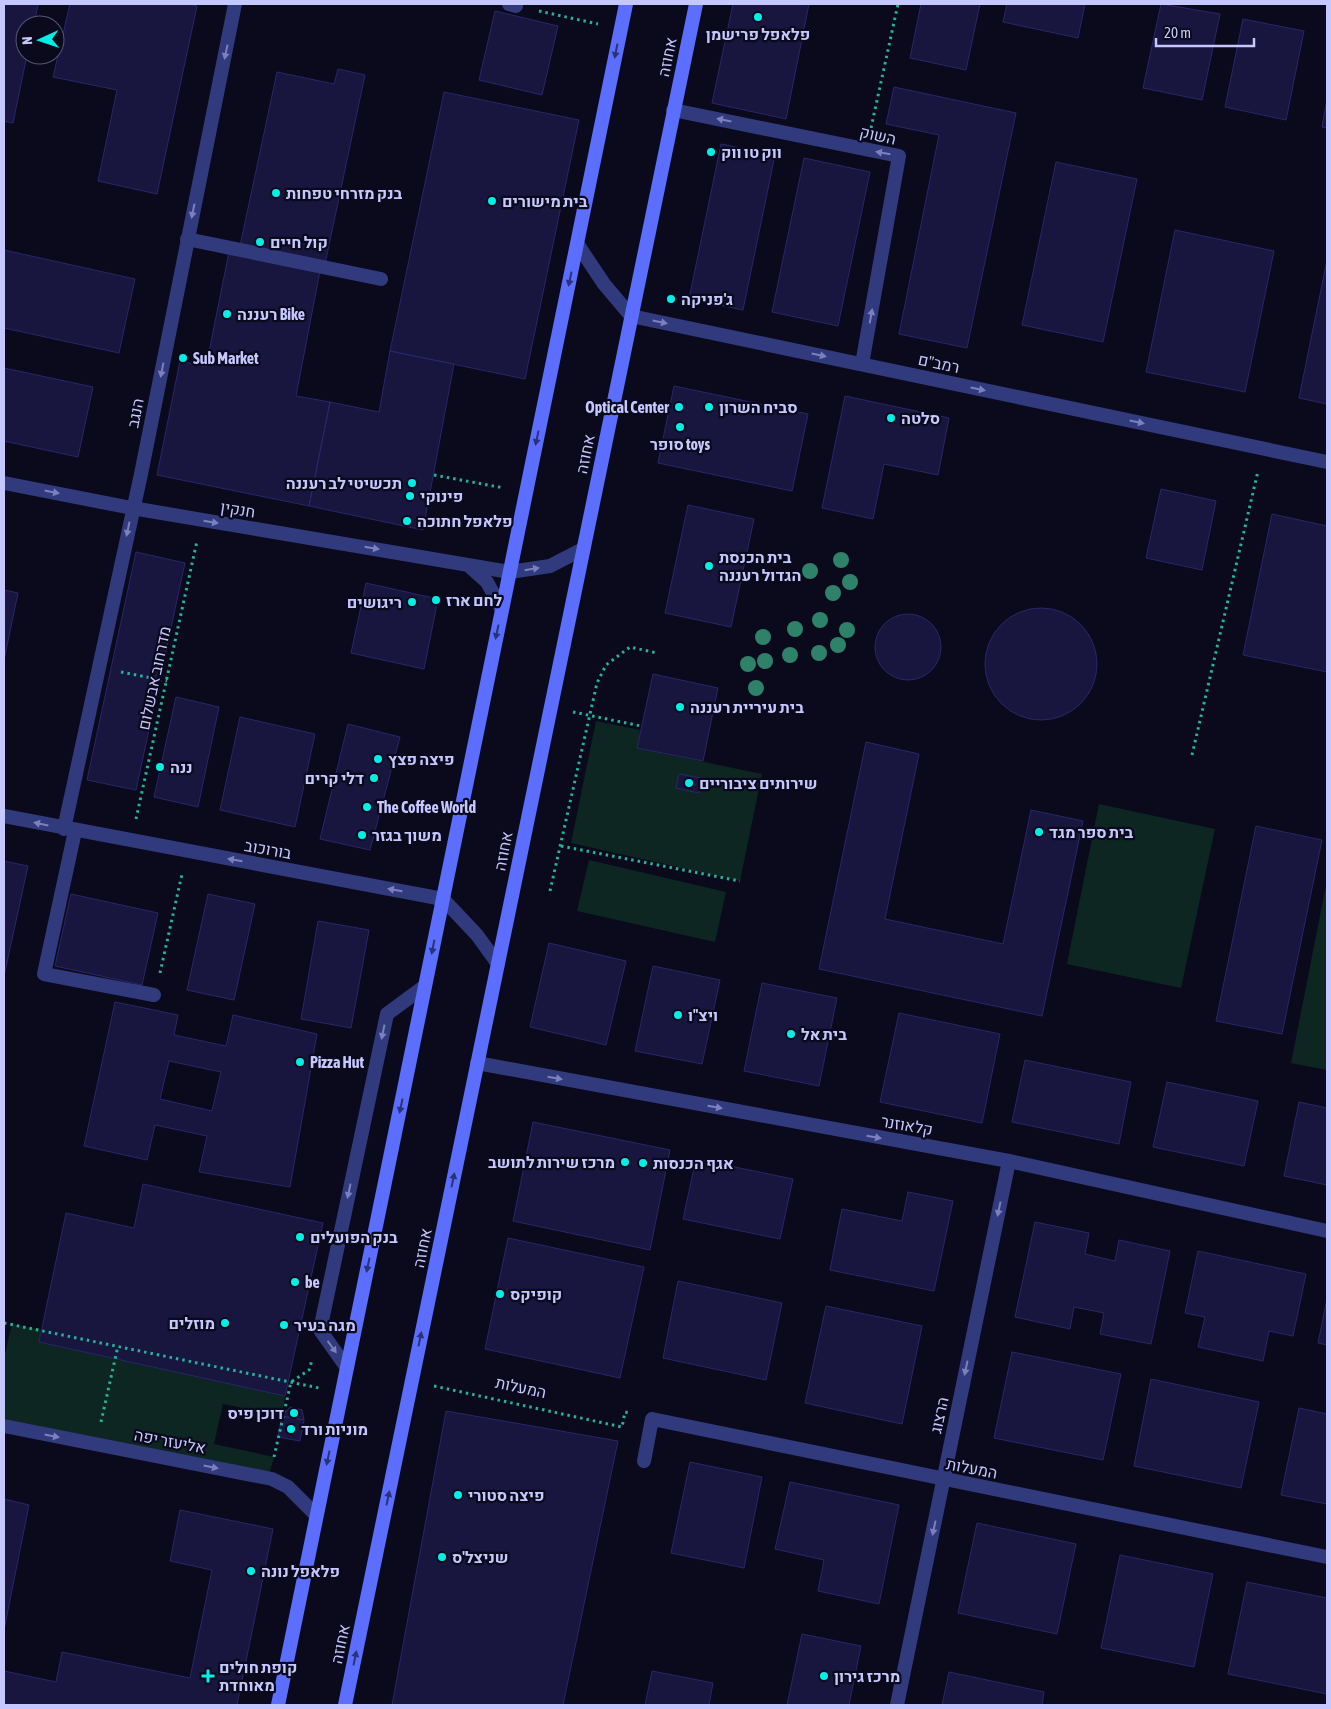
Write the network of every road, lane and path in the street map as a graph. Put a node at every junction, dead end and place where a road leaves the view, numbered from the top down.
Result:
1 (235, 4) edge
2 (626, 4) edge
3 (696, 4) edge
4 (898, 4) edge
5 (512, 5) edge
6 (620, 29) junction
7 (673, 110) junction
8 (866, 150) junction
9 (187, 239) junction
10 (578, 245) junction
11 (381, 279) dead end
12 (631, 316) junction
13 (862, 364) junction
14 (1263, 449) junction
15 (1327, 462) edge
16 (434, 475) dead end
17 (4, 483) edge
18 (526, 492) junction
19 (132, 508) junction
20 (202, 520) junction
21 (583, 549) junction
22 (467, 565) junction
23 (510, 572) junction
24 (502, 610) junction
25 (657, 653) dead end
26 (98, 667) junction
27 (167, 681) junction
28 (550, 708) junction
29 (590, 716) junction
30 (641, 726) dead end
31 (1192, 755) dead end
32 (4, 816) edge
33 (69, 830) junction
34 (131, 841) junction
35 (561, 846) junction
36 (188, 852) junction
37 (740, 881) dead end
38 (550, 891) dead end
39 (443, 899) junction
40 (498, 964) junction
41 (425, 986) junction
42 (154, 995) joint
43 (477, 1063) junction
44 (1009, 1162) junction
45 (1327, 1231) edge
46 (4, 1323) edge
47 (118, 1346) junction
48 (347, 1368) junction
49 (412, 1381) junction
50 (291, 1382) junction
51 (342, 1393) junction
52 (4, 1426) edge
53 (622, 1427) dead end
54 (96, 1444) junction
55 (644, 1460) dead end
56 (268, 1478) junction
57 (944, 1480) junction
58 (316, 1515) junction
59 (1327, 1557) edge
60 (278, 1705) edge
61 (345, 1705) edge
62 (897, 1705) edge

1 -> 9 street, הנגב
2 - 6 main road
3 - 7 main road, אחוזה
4 - 8 path
5 - 6 path
6 -> 10 main road
8 -> 7 street, השוק
7 - 12 main road, אחוזה
13 -> 8 street, השוק
9 - 11 street
9 -> 19 street, הנגב
10 - 12 street
10 -> 18 main road
12 -> 13 street, רמב"ם
12 - 21 main road, אחוזה
13 -> 14 street, רמב"ם
14 - 15 street, רמב"ם
14 - 31 path
16 - 18 path
17 -> 19 street, חנקין
18 - 23 main road
19 - 20 street, חנקין
19 -> 26 street, הנגב
20 -> 22 street, חנקין
20 - 27 path, מדרחוב אבשלום
23 -> 21 street, חנקין
21 - 28 main road, אחוזה
22 - 23 street, חנקין
22 - 24 street
23 - 24 main road
24 -> 39 main road
25 - 29 path
26 - 27 path
26 - 33 street, הנגב
27 - 34 path, מדרחוב אבשלום
28 - 29 path
28 - 40 main road, אחוזה
29 - 30 path
29 - 35 path
33 -> 32 street, בורוכוב
33 - 34 street, בורוכוב
33 - 42 street, הנגב
34 - 36 street, בורוכוב
35 - 37 path
35 - 38 path
39 -> 36 street, בורוכוב
36 - 42 path
39 - 40 street
39 -> 41 main road
40 - 43 main road, אחוזה
41 -> 48 main road
41 -> 48 street
43 -> 44 street, קלאוזנר
49 -> 43 main road, אחוזה
44 - 45 street, קלאוזנר
44 -> 57 street, הרצוג
46 - 47 path
47 - 50 path
47 - 54 path
48 - 51 main road
49 - 53 path, המעלות
61 -> 49 main road, אחוזה
50 - 51 path
50 - 56 path
51 -> 58 main road
52 -> 54 street, אליעזר יפה
54 -> 56 street, אליעזר יפה
55 - 57 street, המעלות
56 - 58 street, אליעזר יפה
57 - 59 street, המעלות
57 -> 62 street, הרצוג
58 - 60 main road

